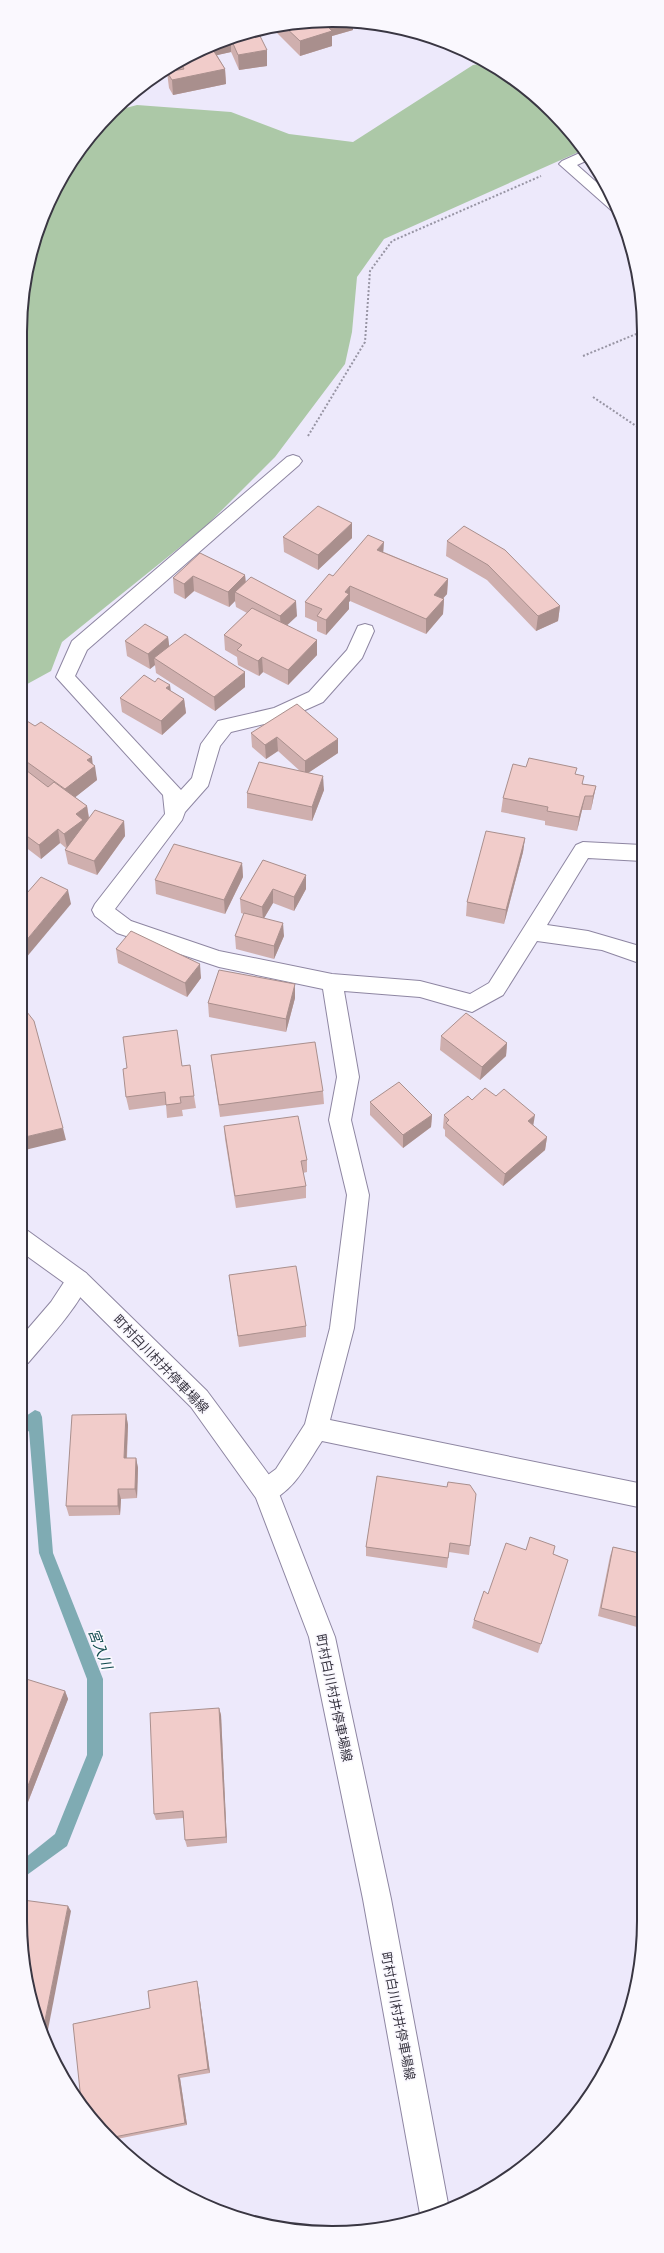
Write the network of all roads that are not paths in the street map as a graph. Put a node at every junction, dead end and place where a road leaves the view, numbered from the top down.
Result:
1 (582, 157) edge
2 (607, 200) edge
3 (293, 461) road end
4 (365, 631) dead end
5 (174, 811) junction
6 (637, 853) edge
7 (532, 932) junction
8 (637, 954) edge
9 (332, 982) junction
10 (27, 1243) edge
11 (78, 1280) junction
12 (27, 1347) edge
13 (316, 1428) junction
14 (266, 1491) junction
15 (637, 1495) edge
16 (434, 2209) edge

1 - 2 street
3 - 5 street
4 - 5 street
5 - 9 street
6 - 7 street
7 - 8 street
7 - 9 street
9 - 13 street
10 - 11 street, 町村白川村井停車場線
11 - 12 street
11 - 14 street, 町村白川村井停車場線
13 - 14 street
13 - 15 street
14 - 16 street, 町村白川村井停車場線

